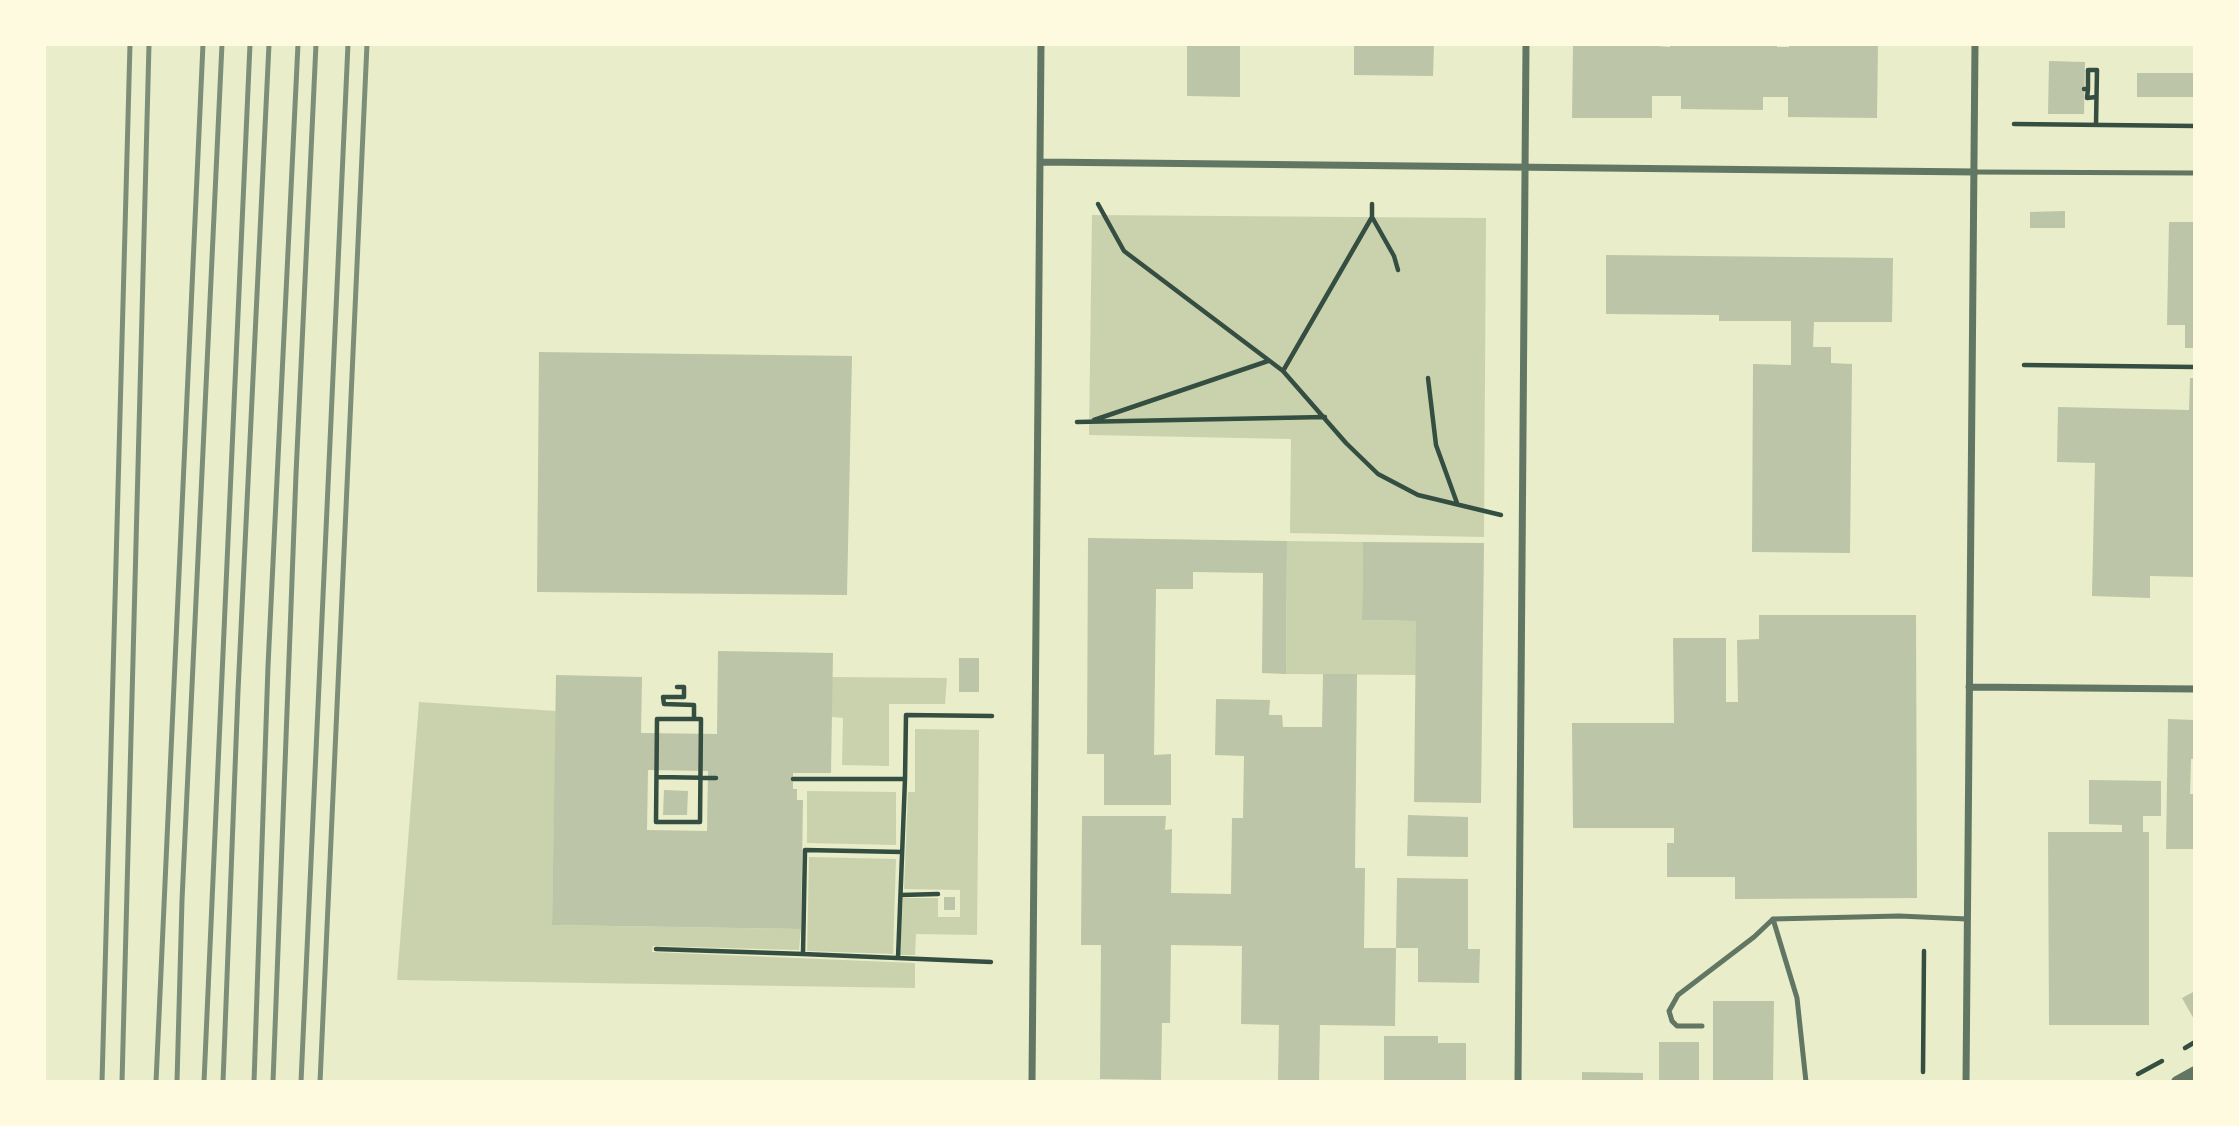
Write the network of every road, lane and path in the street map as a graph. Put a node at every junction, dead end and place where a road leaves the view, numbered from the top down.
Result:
1 (1041, 44) edge
2 (1526, 44) edge
3 (1975, 44) edge
4 (2096, 97) junction
5 (2014, 124) dead end
6 (2096, 124) junction
7 (2195, 126) edge
8 (1040, 162) junction
9 (1524, 166) junction
10 (1975, 172) junction
11 (2195, 173) edge
12 (1098, 204) dead end
13 (1372, 204) dead end
14 (1372, 217) junction
15 (1398, 270) dead end
16 (1269, 360) junction
17 (2024, 365) dead end
18 (2195, 367) edge
19 (1283, 371) junction
20 (1428, 378) dead end
21 (1325, 417) junction
22 (1077, 422) dead end
23 (1090, 422) junction
24 (1457, 504) junction
25 (1521, 520) junction
26 (677, 687) dead end
27 (1969, 687) junction
28 (2195, 689) edge
29 (992, 716) dead end
30 (694, 719) junction
31 (657, 777) junction
32 (700, 778) junction
33 (716, 778) dead end
34 (793, 779) dead end
35 (905, 779) junction
36 (902, 852) junction
37 (939, 894) dead end
38 (901, 895) junction
39 (1773, 919) junction
40 (1967, 919) junction
41 (656, 948) dead end
42 (1924, 951) dead end
43 (803, 954) junction
44 (898, 958) junction
45 (990, 962) dead end
46 (1702, 1026) dead end
47 (1923, 1072) dead end
48 (2195, 1072) edge
49 (1032, 1082) edge
50 (1518, 1082) edge
51 (1806, 1082) edge
52 (1966, 1082) edge
53 (2177, 1082) edge

1 - 8 street
2 - 9 street
3 - 10 street
4 - 4 path
4 - 6 path
5 - 6 path
6 - 7 path
8 - 9 street
8 - 49 street
9 - 10 street
9 - 25 street
10 - 11 lane
10 - 27 street
12 - 16 path
13 - 14 path
14 - 15 path
14 - 19 path
16 - 19 path
16 - 23 path
17 - 18 path
19 - 21 path
20 - 24 path
21 - 23 path
21 - 24 path
22 - 23 path
24 - 25 path
25 - 50 street
26 - 30 path
27 - 28 street
27 - 40 street
29 - 35 path
30 - 31 path
30 - 32 path
31 - 32 path
31 - 32 path
32 - 33 path
34 - 35 path
35 - 36 path
36 - 38 path
36 - 43 path
37 - 38 path
38 - 44 path
39 - 40 lane
39 - 46 lane
39 - 51 lane
40 - 52 street
41 - 43 path
42 - 47 path
43 - 44 path
44 - 45 path
48 - 53 street

